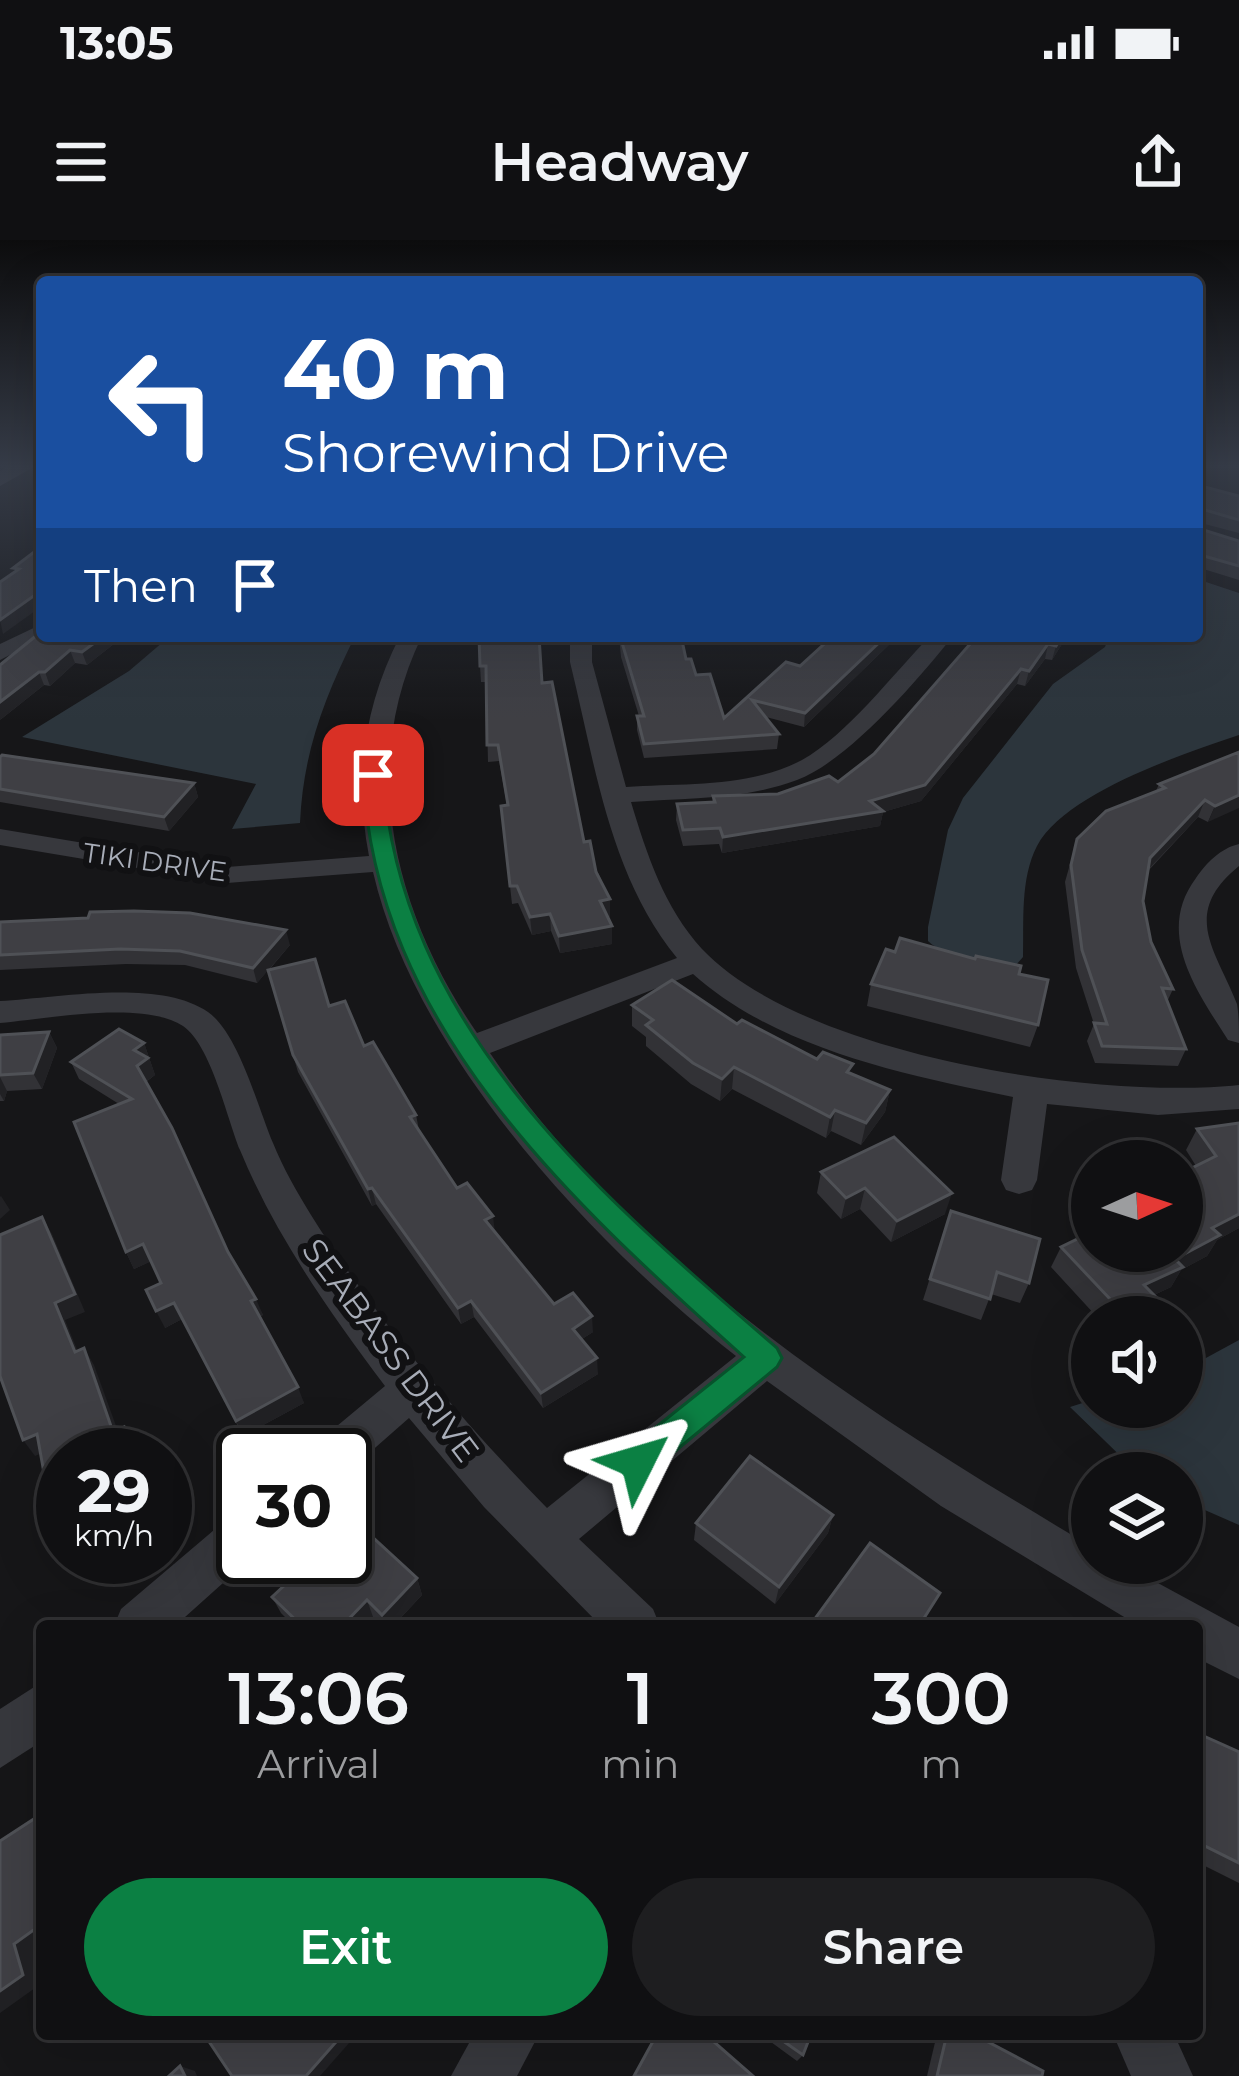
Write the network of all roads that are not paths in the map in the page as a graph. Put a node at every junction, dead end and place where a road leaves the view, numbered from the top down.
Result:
1 (36, 633) edge
2 (408, 642) edge
3 (581, 642) edge
4 (936, 642) edge
5 (0, 653) edge
6 (619, 795) junction
7 (0, 837) edge
8 (1239, 852) edge
9 (383, 863) junction
10 (697, 962) junction
11 (0, 1012) edge
12 (1239, 1032) edge
13 (468, 1049) junction
14 (1031, 1091) junction
15 (1239, 1097) edge
16 (1019, 1180) dead end
17 (766, 1358) junction
18 (412, 1389) junction
19 (366, 1428) edge
20 (545, 1538) junction
21 (216, 1558) edge
22 (145, 1620) edge
23 (630, 1620) edge
24 (1177, 1620) edge
25 (1203, 1634) edge
26 (1239, 1654) edge
27 (505, 2040) edge
28 (1146, 2040) edge
29 (482, 2076) edge
30 (1162, 2076) edge

1 - 5 street
2 - 9 street
3 - 6 street
4 - 6 street
6 - 10 street
7 - 9 street, TIKI DRIVE
8 - 12 street
9 - 13 street
10 - 13 street
10 - 14 street
11 - 18 street, SEABASS DRIVE
13 - 17 street
14 - 15 street
14 - 16 street
17 - 20 street
17 - 24 street
18 - 19 street
18 - 20 street, SEABASS DRIVE
20 - 23 street, SEABASS DRIVE
21 - 22 street
25 - 26 street
27 - 29 street
28 - 30 street

